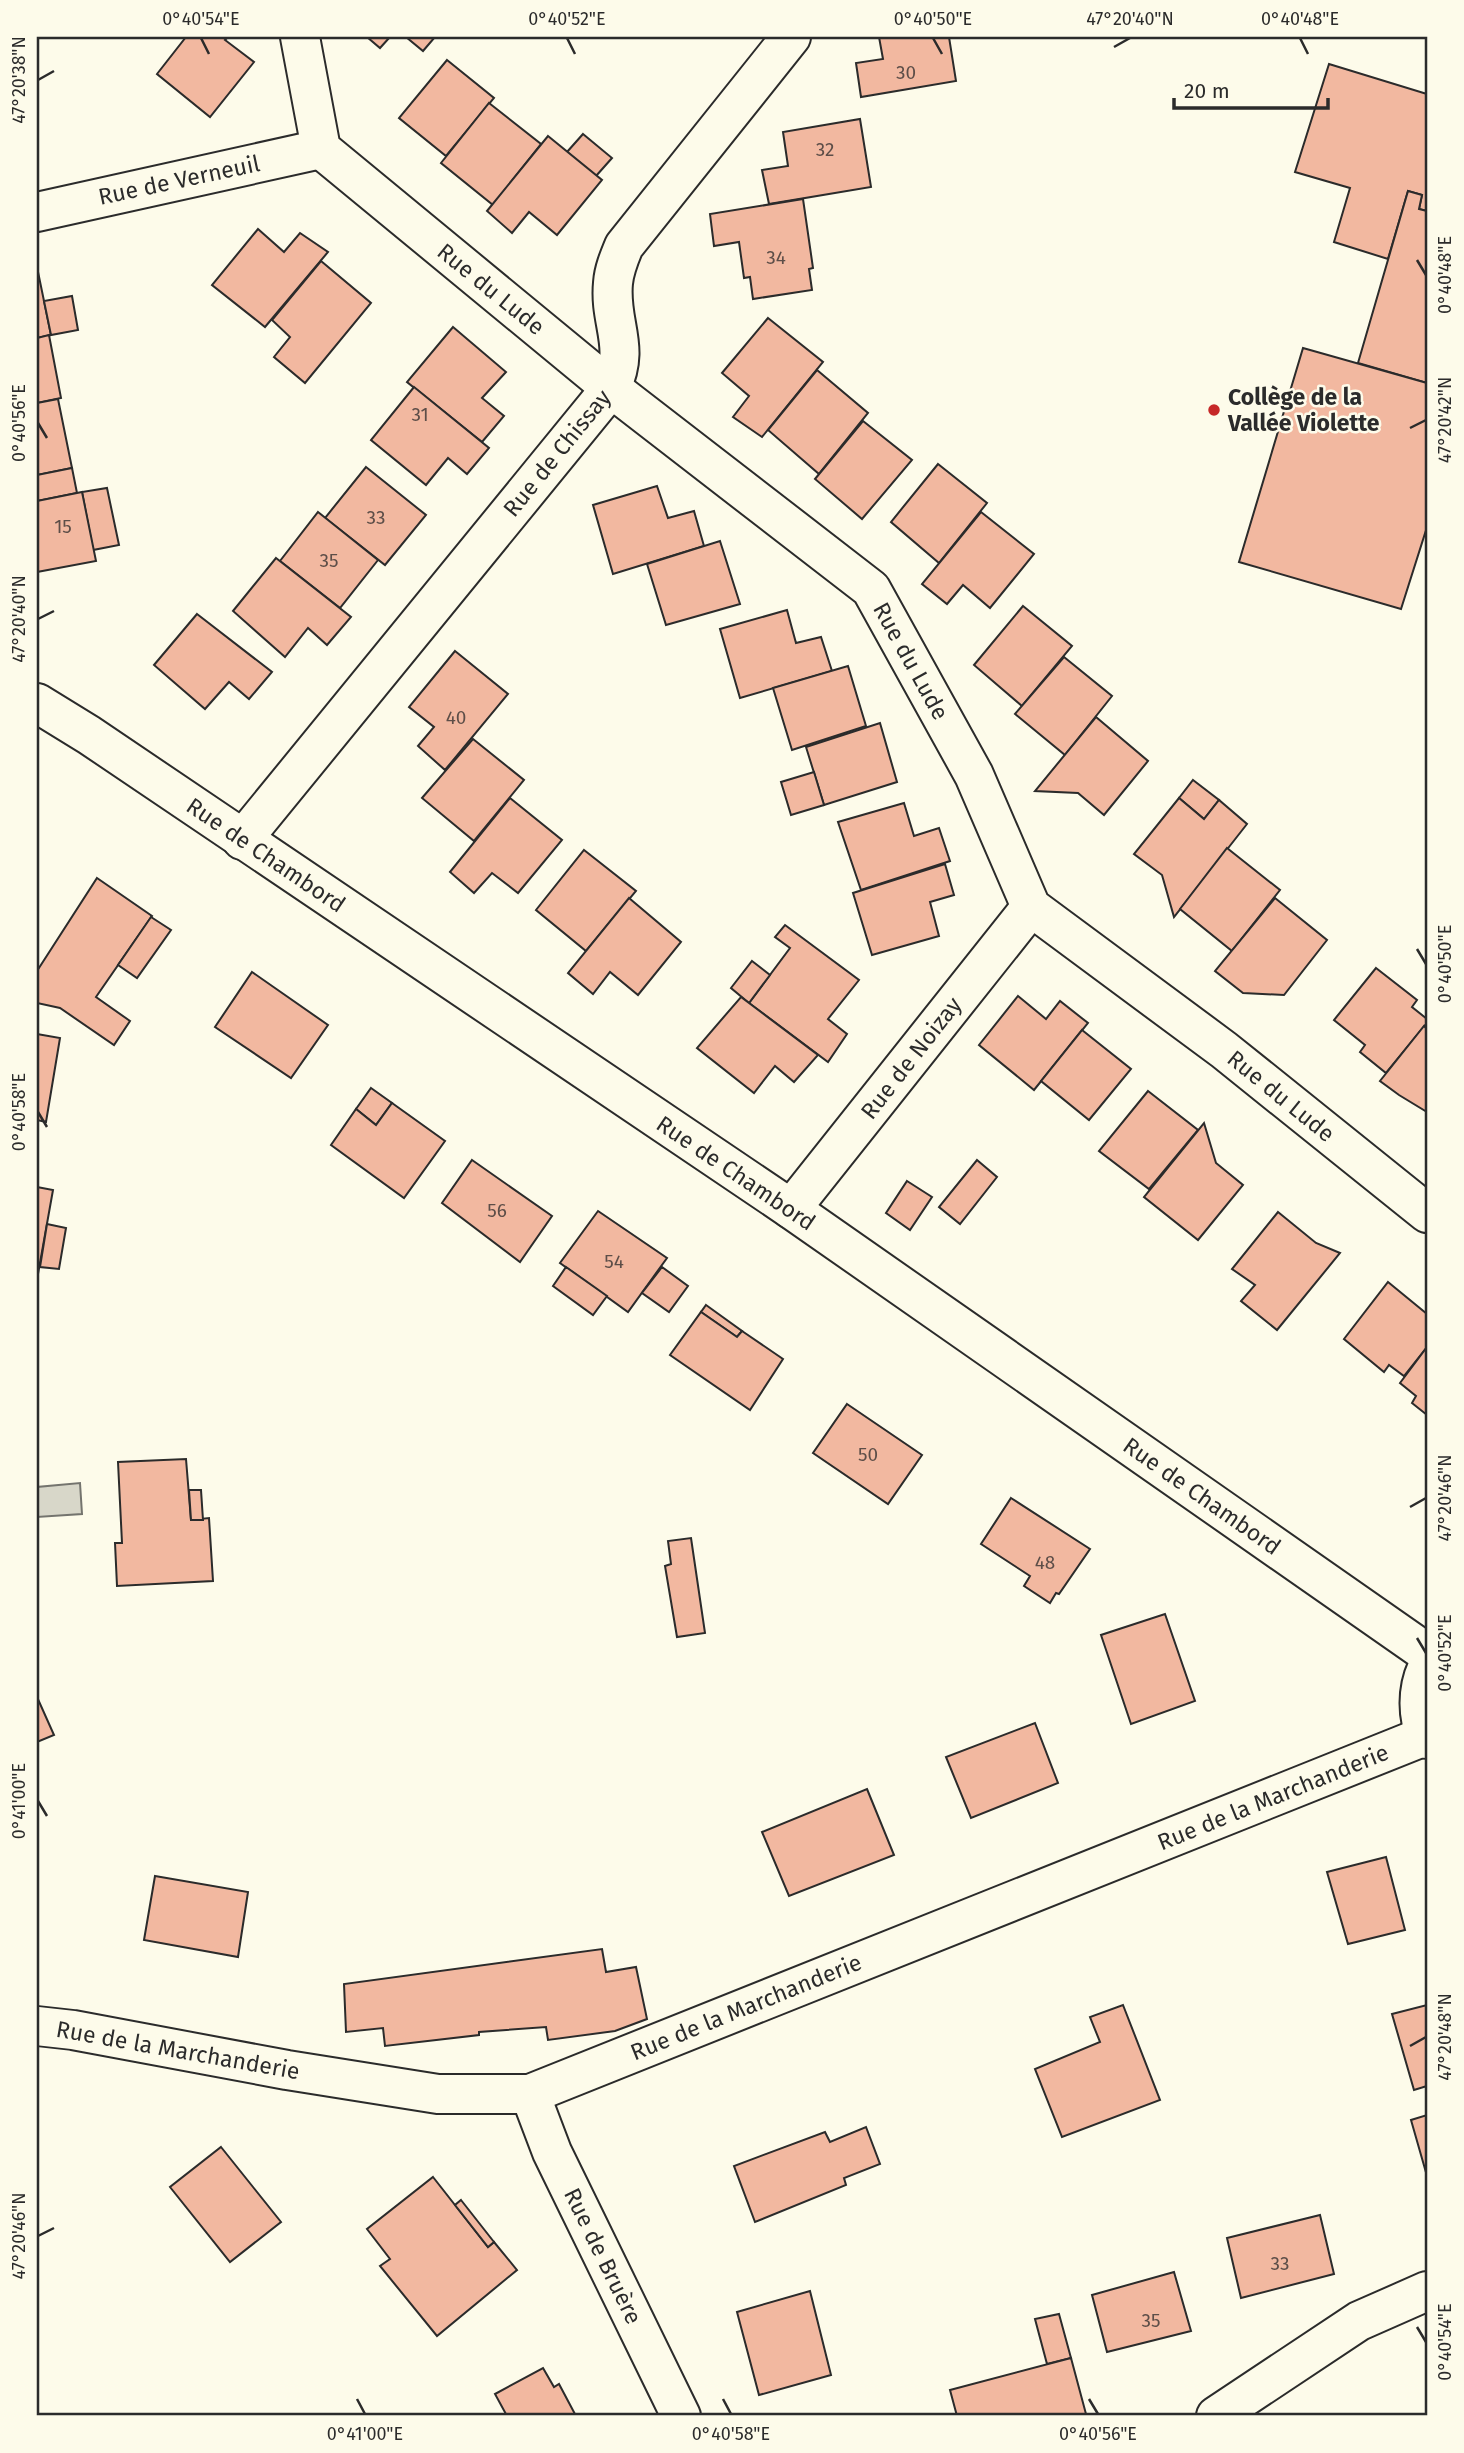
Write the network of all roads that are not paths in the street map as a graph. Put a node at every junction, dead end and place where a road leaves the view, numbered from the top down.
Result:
1 (300, 37) edge
2 (791, 37) edge
3 (321, 149) junction
4 (37, 212) edge
5 (611, 388) junction
6 (37, 703) edge
7 (242, 840) junction
8 (1031, 907) junction
9 (790, 1209) junction
10 (1427, 1213) edge
11 (1427, 1653) edge
12 (1427, 1668) edge
13 (1426, 1737) edge
14 (37, 2026) edge
15 (530, 2094) junction
16 (1427, 2291) edge
17 (681, 2416) edge
18 (1216, 2416) edge

1 - 3 street
2 - 5 street, Rue de Chissay
3 - 4 street, Rue de Verneuil
3 - 5 street, Rue du Lude
5 - 7 street, Rue de Chissay
5 - 8 street, Rue du Lude
6 - 7 street, Rue de Chambord
7 - 9 street, Rue de Chambord
8 - 9 street, Rue de Noizay
8 - 10 street, Rue du Lude
9 - 11 street, Rue de Chambord
12 - 13 street
13 - 15 street, Rue de la Marchanderie
14 - 15 street, Rue de la Marchanderie
15 - 17 street, Rue de Bruère
16 - 18 street

